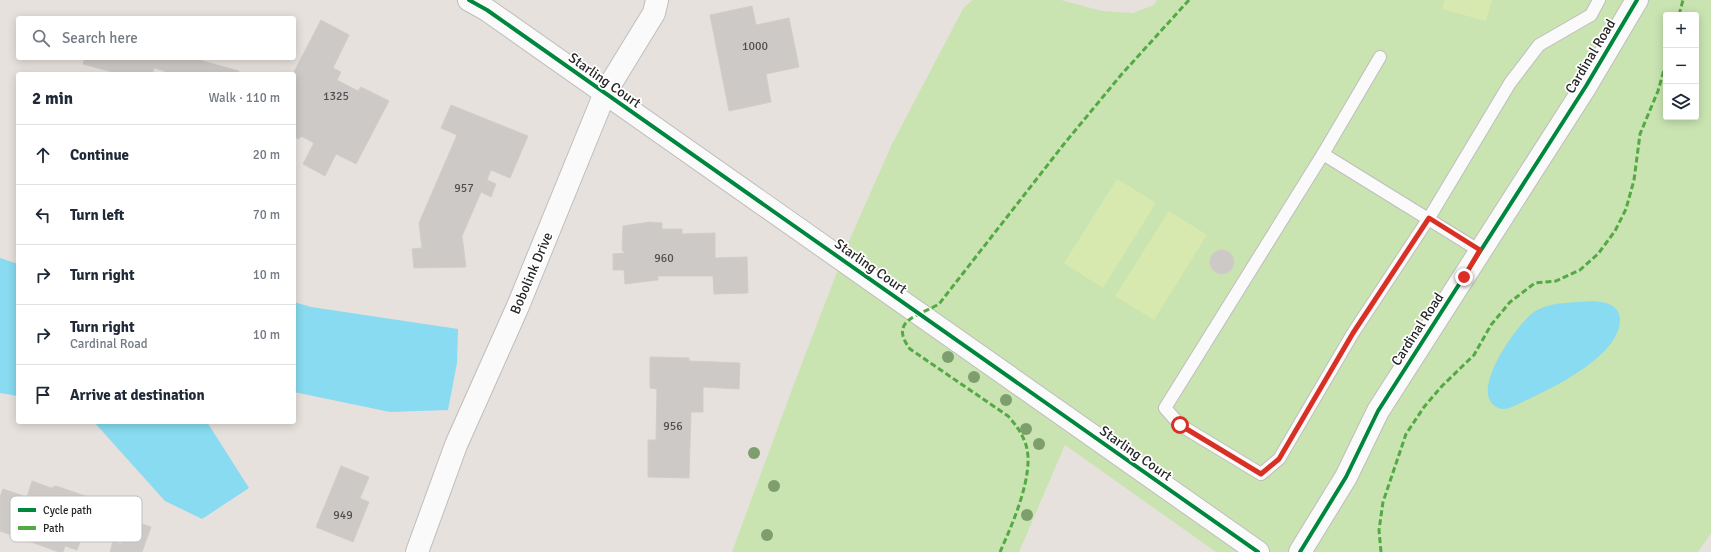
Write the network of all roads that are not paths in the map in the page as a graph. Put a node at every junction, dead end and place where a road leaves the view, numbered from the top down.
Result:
1 (469, 0) edge
2 (658, 0) edge
3 (1599, 0) edge
4 (1637, 0) edge
5 (1380, 57) dead end
6 (605, 93) junction
7 (1323, 154) junction
8 (1429, 218) junction
9 (1480, 250) junction
10 (418, 552) edge
11 (1258, 552) edge
12 (1300, 552) edge

1 - 6 street, Starling Court
2 - 6 street, Bobolink Drive
3 - 8 lane
4 - 9 street, Cardinal Road
5 - 7 lane
6 - 10 street, Bobolink Drive
6 - 11 street, Starling Court
7 - 8 lane
7 - 8 lane
8 - 9 lane
9 - 12 street, Cardinal Road

